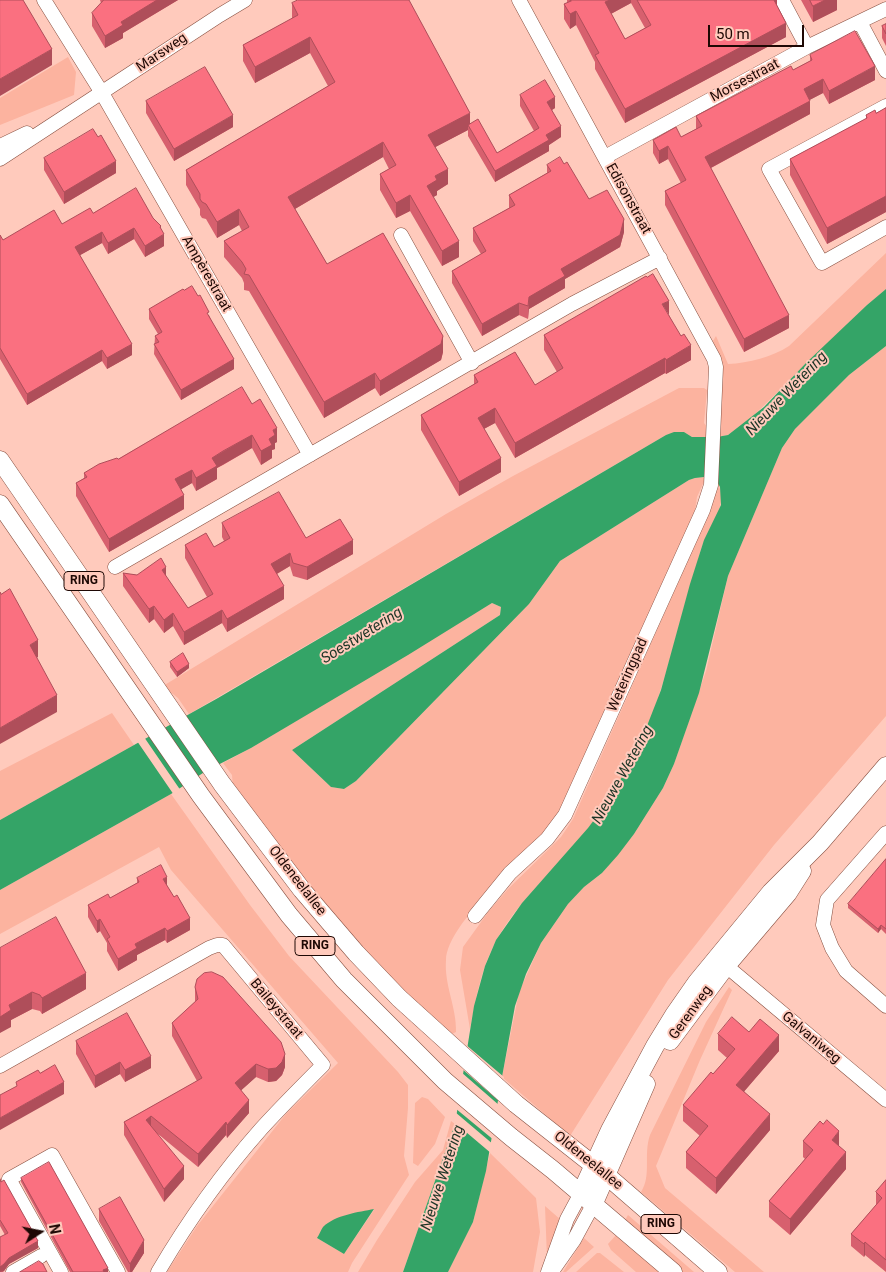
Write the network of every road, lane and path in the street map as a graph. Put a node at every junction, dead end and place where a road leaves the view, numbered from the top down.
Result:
1 (44, 0) edge
2 (245, 0) edge
3 (519, 0) edge
4 (782, 0) edge
5 (886, 9) edge
6 (860, 22) junction
7 (807, 47) junction
8 (886, 72) edge
9 (102, 94) junction
10 (886, 106) edge
11 (80, 107) junction
12 (0, 146) edge
13 (605, 157) junction
14 (0, 159) edge
15 (886, 227) edge
16 (401, 235) dead end
17 (660, 258) junction
18 (472, 363) junction
19 (713, 404) joint
20 (310, 455) junction
21 (0, 460) edge
22 (0, 504) edge
23 (115, 567) dead end
24 (886, 766) edge
25 (886, 833) edge
26 (475, 916) dead end
27 (726, 966) junction
28 (886, 1006) edge
29 (0, 1066) edge
30 (886, 1100) edge
31 (600, 1170) junction
32 (587, 1198) junction
33 (44, 1266) edge
34 (13, 1272) edge
35 (61, 1272) edge
36 (118, 1272) edge
37 (158, 1272) edge
38 (550, 1272) edge
39 (673, 1272) edge
40 (718, 1272) edge

1 - 9 street, Ampèrestraat
2 - 9 street, Marsweg
3 - 13 street, Edisonstraat
4 - 7 street
5 - 6 street, Morsestraat
6 - 7 street, Morsestraat
6 - 8 street
7 - 13 street, Morsestraat
9 - 11 street, Marsweg
9 - 20 street, Ampèrestraat
10 - 15 street
11 - 12 street, Marsweg
11 - 14 street, Marsweg
13 - 17 street, Edisonstraat
16 - 18 street
17 - 18 street
17 - 19 street, Edisonstraat
18 - 20 street
19 - 26 street, Weteringpad
20 - 23 street
21 - 31 main road, Oldeneelallee / RING
22 - 32 main road, Oldeneelallee / RING
24 - 27 main road, Gerenweg
25 - 28 street
27 - 30 street, Galvaniweg
27 - 31 main road, Gerenweg
29 - 37 street, Baileystraat
31 - 32 main road, Gerenweg
31 - 40 main road, Oldeneelallee / RING
32 - 38 street
32 - 39 main road, Oldeneelallee / RING
33 - 34 street
35 - 36 street

